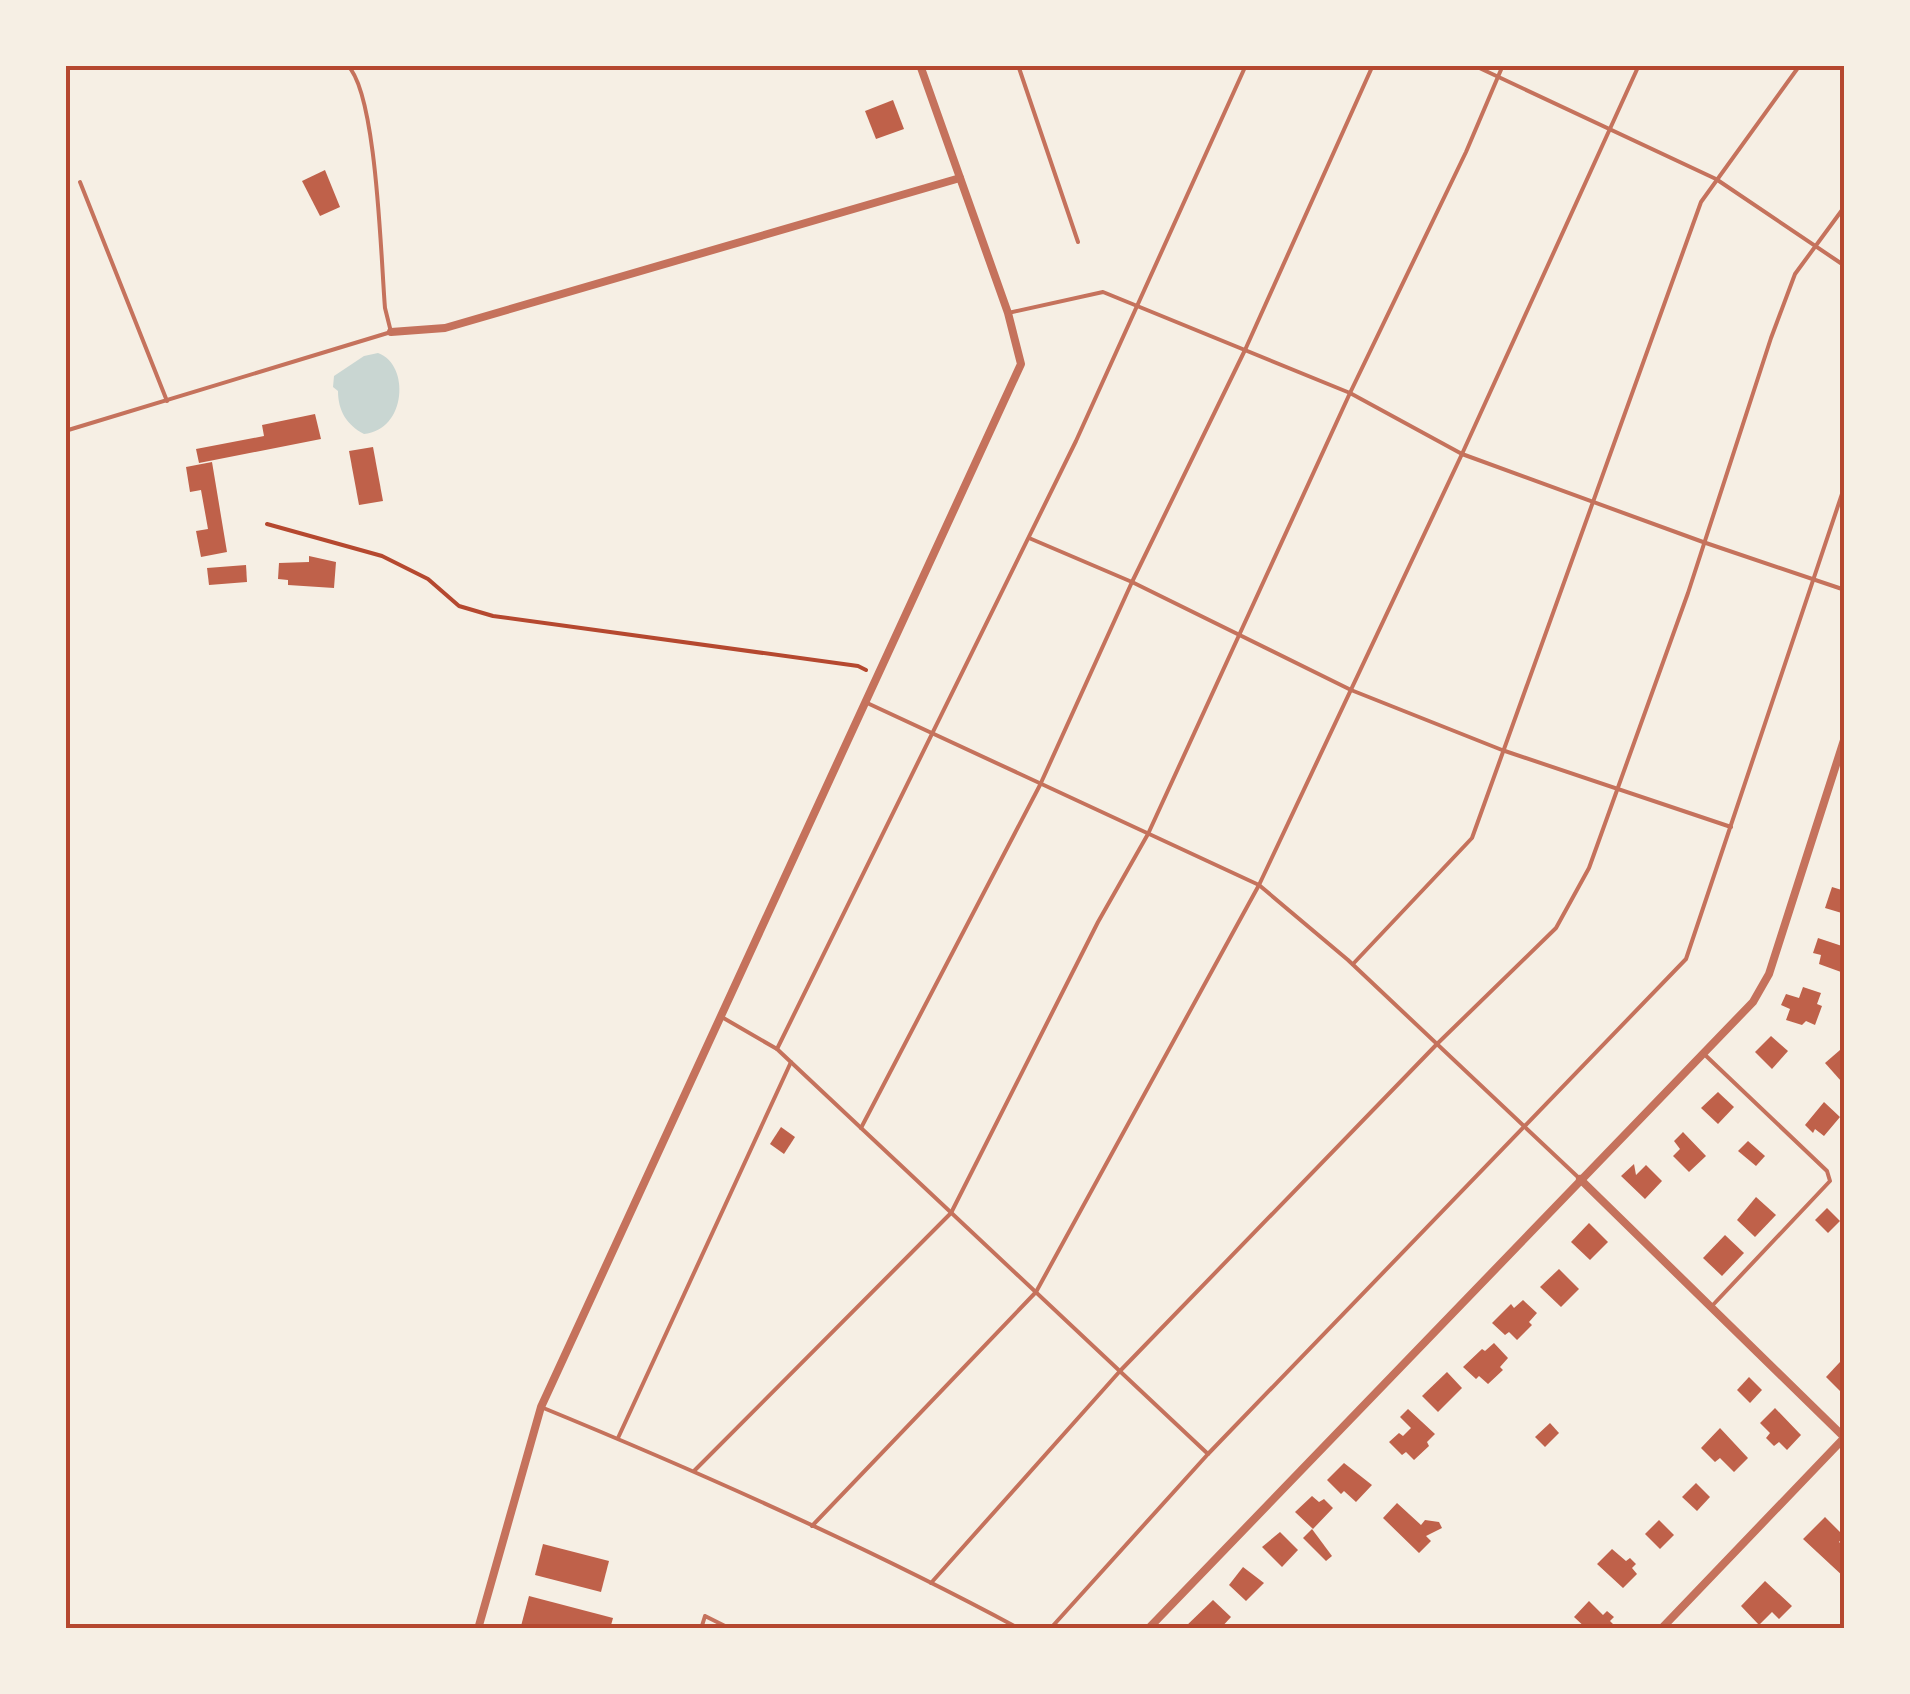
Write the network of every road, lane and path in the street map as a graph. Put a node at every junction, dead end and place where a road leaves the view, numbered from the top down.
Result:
1 (347, 65) edge
2 (920, 65) edge
3 (1018, 65) edge
4 (1245, 65) edge
5 (1374, 65) edge
6 (1473, 65) edge
7 (1503, 65) edge
8 (1639, 65) edge
9 (1800, 65) edge
10 (1498, 77) junction
11 (1611, 128) junction
12 (960, 178) junction
13 (1716, 180) junction
14 (80, 182) dead end
15 (1845, 206) edge
16 (1078, 242) dead end
17 (1816, 246) junction
18 (1845, 266) edge
19 (1136, 306) junction
20 (1008, 313) junction
21 (391, 332) junction
22 (1245, 350) junction
23 (1350, 393) junction
24 (167, 401) junction
25 (65, 431) edge
26 (1462, 454) junction
27 (1845, 485) edge
28 (1591, 501) junction
29 (267, 524) dead end
30 (1029, 538) junction
31 (1703, 542) junction
32 (1813, 579) junction
33 (1132, 582) junction
34 (1845, 590) edge
35 (1237, 635) junction
36 (878, 676) junction
37 (1352, 690) junction
38 (865, 702) junction
39 (933, 735) junction
40 (1845, 738) edge
41 (1502, 750) junction
42 (1040, 785) junction
43 (1618, 787) junction
44 (1731, 827) junction
45 (1148, 834) junction
46 (1259, 885) junction
47 (1353, 964) junction
48 (720, 1016) junction
49 (1438, 1044) junction
50 (777, 1049) junction
51 (1703, 1053) junction
52 (791, 1062) junction
53 (861, 1128) junction
54 (1526, 1128) junction
55 (1580, 1178) junction
56 (951, 1213) junction
57 (1036, 1292) junction
58 (1711, 1307) junction
59 (1120, 1372) junction
60 (541, 1407) junction
61 (1845, 1437) edge
62 (618, 1438) junction
63 (1208, 1454) junction
64 (694, 1470) junction
65 (812, 1526) junction
66 (931, 1583) junction
67 (478, 1629) edge
68 (701, 1629) edge
69 (730, 1629) edge
70 (1020, 1629) edge
71 (1050, 1629) edge
72 (1148, 1629) edge
73 (1661, 1629) edge

1 - 21 lane
2 - 12 street
3 - 16 lane
4 - 19 lane
5 - 22 lane
6 - 10 lane
7 - 10 lane
8 - 11 lane
9 - 13 lane
10 - 11 lane
10 - 23 lane
11 - 13 lane
11 - 26 lane
12 - 20 street
12 - 21 street
13 - 17 lane
13 - 28 lane
14 - 24 lane
15 - 17 lane
17 - 18 lane
17 - 31 lane
19 - 20 lane
19 - 22 lane
19 - 30 lane
20 - 36 street
21 - 24 lane
22 - 23 lane
22 - 33 lane
23 - 26 lane
23 - 35 lane
24 - 25 lane
26 - 28 lane
26 - 37 lane
27 - 32 lane
28 - 31 lane
28 - 41 lane
29 - 36 path
30 - 33 lane
30 - 39 lane
31 - 32 lane
31 - 43 lane
32 - 34 lane
32 - 44 lane
33 - 35 lane
33 - 42 lane
35 - 37 lane
35 - 45 lane
36 - 38 street
37 - 41 lane
37 - 46 lane
38 - 39 lane
38 - 48 street
39 - 42 lane
39 - 50 lane
40 - 51 street
41 - 43 lane
41 - 47 lane
42 - 45 lane
42 - 53 lane
43 - 44 lane
43 - 49 lane
44 - 54 lane
45 - 46 lane
45 - 56 lane
46 - 47 lane
46 - 57 lane
47 - 49 lane
48 - 50 lane
48 - 60 street
49 - 54 lane
49 - 59 lane
50 - 52 lane
51 - 55 street
51 - 58 lane
52 - 53 lane
52 - 62 lane
53 - 56 lane
54 - 55 lane
54 - 63 lane
55 - 58 street
55 - 72 street
56 - 57 lane
56 - 64 lane
57 - 59 lane
57 - 65 lane
58 - 61 street
59 - 63 lane
59 - 66 lane
60 - 62 lane
60 - 67 street
61 - 73 street
62 - 64 lane
63 - 71 lane
64 - 65 lane
65 - 66 lane
66 - 70 lane
68 - 69 lane

